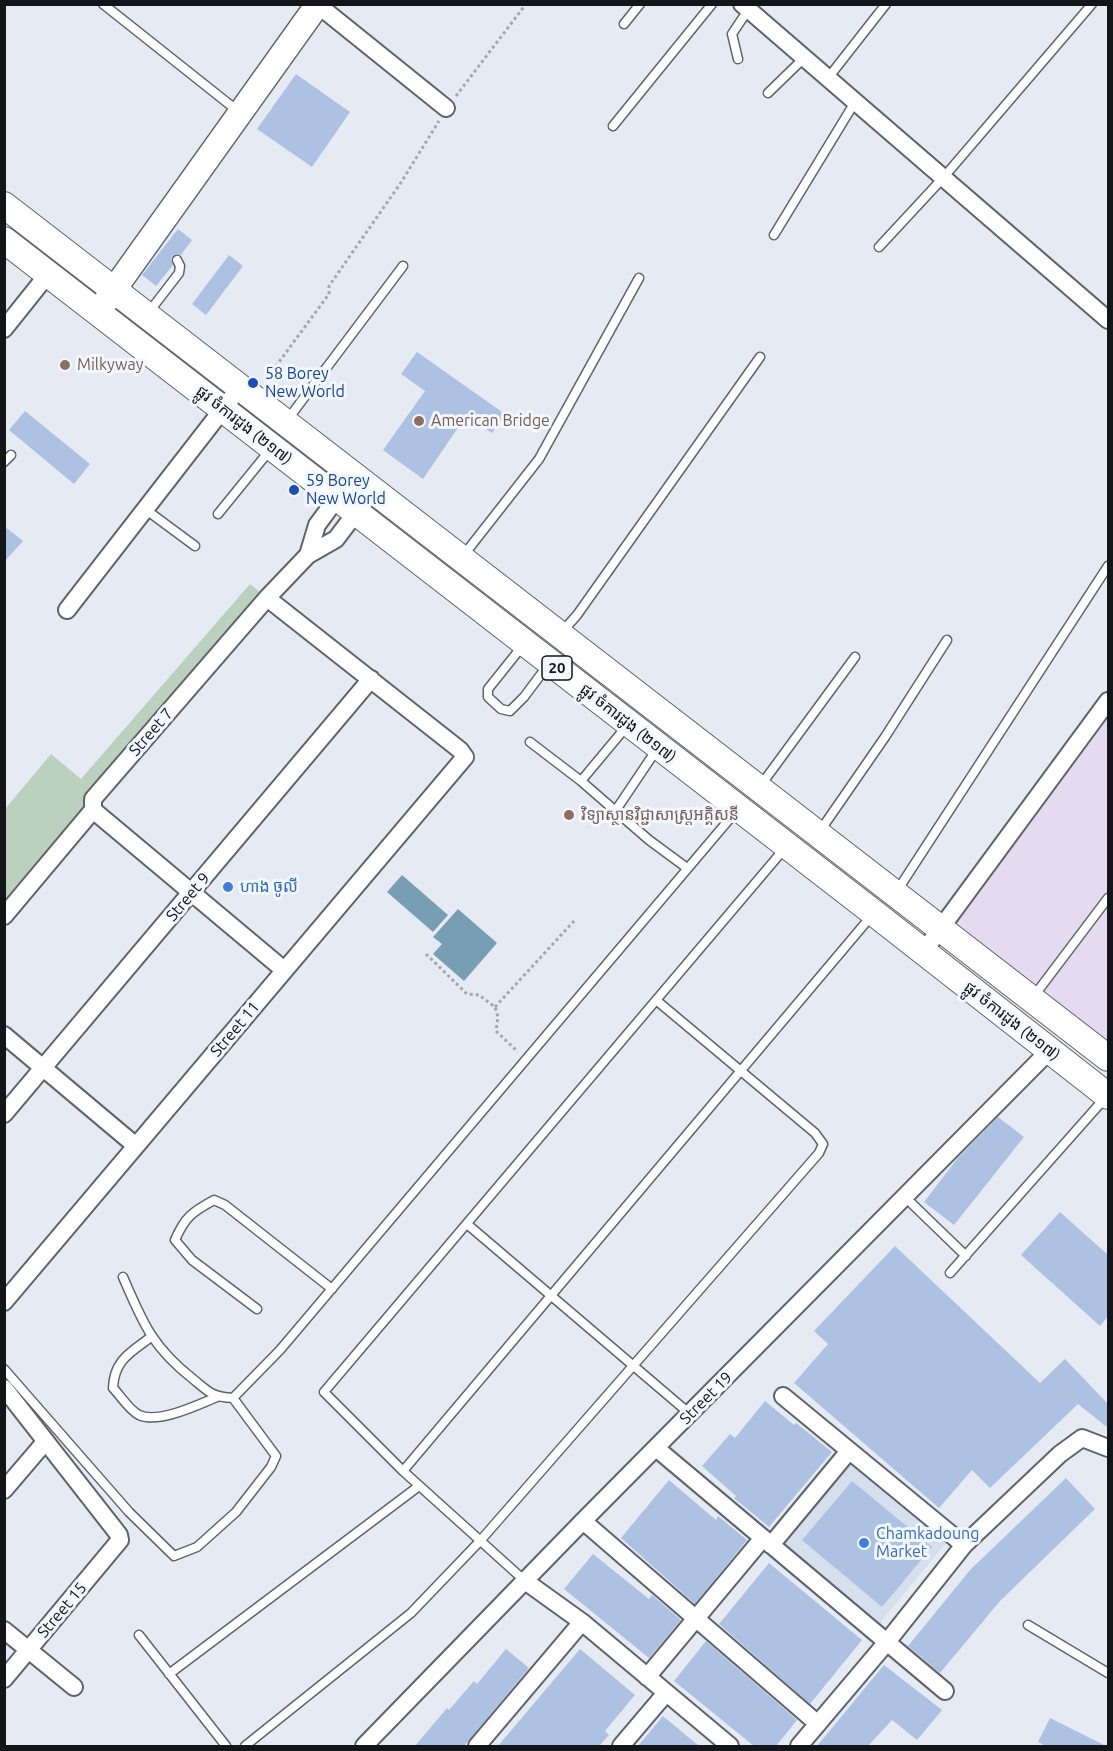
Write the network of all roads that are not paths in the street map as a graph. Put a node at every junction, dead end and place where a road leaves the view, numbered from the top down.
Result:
1 (103, 4) edge
2 (640, 4) edge
3 (712, 4) edge
4 (886, 4) edge
5 (1092, 4) edge
6 (745, 7) edge
7 (312, 9) edge
8 (624, 24) dead end
9 (804, 58) junction
10 (738, 59) dead end
11 (828, 78) junction
12 (768, 93) dead end
13 (855, 102) junction
14 (446, 108) road end
15 (240, 113) junction
16 (613, 126) dead end
17 (943, 178) junction
18 (4, 205) edge
19 (774, 235) dead end
20 (4, 240) edge
21 (879, 247) dead end
22 (177, 260) dead end
23 (403, 266) dead end
24 (48, 274) junction
25 (639, 278) dead end
26 (114, 289) junction
27 (98, 312) junction
28 (147, 315) junction
29 (1108, 320) edge
30 (4, 329) edge
31 (760, 357) dead end
32 (247, 392) junction
33 (223, 409) junction
34 (286, 422) junction
35 (272, 447) junction
36 (364, 483) junction
37 (347, 506) junction
38 (145, 509) junction
39 (218, 514) dead end
40 (195, 546) dead end
41 (308, 555) junction
42 (461, 558) junction
43 (1108, 566) edge
44 (267, 598) junction
45 (67, 610) dead end
46 (560, 634) junction
47 (947, 640) dead end
48 (525, 642) junction
49 (855, 657) dead end
50 (550, 662) junction
51 (371, 679) junction
52 (1108, 701) edge
53 (629, 723) junction
54 (530, 742) dead end
55 (659, 746) junction
56 (581, 781) junction
57 (759, 788) junction
58 (739, 808) junction
59 (93, 810) junction
60 (616, 810) junction
61 (818, 834) junction
62 (787, 845) junction
63 (687, 868) junction
64 (192, 892) junction
65 (895, 894) junction
66 (1108, 898) edge
67 (874, 913) junction
68 (4, 916) edge
69 (940, 927) junction
70 (924, 951) junction
71 (284, 970) junction
72 (1032, 999) junction
73 (656, 1000) junction
74 (4, 1035) edge
75 (1050, 1050) junction
76 (1108, 1058) edge
77 (44, 1068) junction
78 (741, 1071) junction
79 (1108, 1096) edge
80 (4, 1114) edge
81 (136, 1146) junction
82 (905, 1197) junction
83 (467, 1224) junction
84 (966, 1256) junction
85 (950, 1273) dead end
86 (123, 1277) dead end
87 (332, 1289) junction
88 (551, 1296) junction
89 (4, 1302) edge
90 (257, 1309) dead end
91 (151, 1337) junction
92 (633, 1365) junction
93 (4, 1369) edge
94 (4, 1388) edge
95 (783, 1396) dead end
96 (217, 1397) junction
97 (233, 1398) junction
98 (690, 1414) junction
99 (45, 1442) junction
100 (656, 1448) junction
101 (1108, 1448) edge
102 (849, 1451) junction
103 (403, 1471) junction
104 (419, 1486) junction
105 (4, 1490) edge
106 (583, 1521) junction
107 (480, 1541) junction
108 (767, 1542) junction
109 (964, 1545) junction
110 (525, 1581) junction
111 (696, 1619) junction
112 (582, 1622) junction
113 (1028, 1626) dead end
114 (4, 1630) edge
115 (139, 1635) dead end
116 (887, 1642) junction
117 (29, 1650) junction
118 (1108, 1673) edge
119 (169, 1674) junction
120 (647, 1677) junction
121 (4, 1679) edge
122 (74, 1687) dead end
123 (945, 1691) dead end
124 (666, 1693) junction
125 (818, 1724) junction
126 (226, 1746) edge
127 (245, 1746) edge
128 (364, 1746) edge
129 (477, 1746) edge
130 (621, 1746) edge
131 (730, 1746) edge
132 (799, 1746) edge

1 - 15 lane
2 - 8 lane
3 - 16 lane
4 - 11 lane
5 - 17 lane
6 - 9 street
6 - 10 lane
7 - 14 street
7 - 15 street
9 - 11 street
9 - 12 lane
11 - 13 street
13 - 17 street
13 - 19 lane
15 - 26 street
17 - 21 lane
17 - 29 street
18 - 26 main road, ផ្លូវ ចំការដូង (២១៧) / 20
20 - 24 main road, ផ្លូវ ចំការដូង (២១៧) / 20
22 - 28 lane
23 - 34 lane
24 - 27 main road, ផ្លូវ ចំការដូង (២១៧) / 20
24 - 30 street
25 - 42 lane
26 - 27 street
26 - 28 main road, ផ្លូវ ចំការដូង (២១៧) / 20
27 - 33 main road, ផ្លូវ ចំការដូង (២១៧) / 20
28 - 32 main road, ផ្លូវ ចំការដូង (២១៧) / 20
31 - 46 lane
32 - 33 street
32 - 34 main road, ផ្លូវ ចំការដូង (២១៧) / 20
33 - 35 main road, ផ្លូវ ចំការដូង (២១៧) / 20
33 - 38 street
34 - 36 main road, ផ្លូវ ចំការដូង (២១៧) / 20
35 - 37 main road, ផ្លូវ ចំការដូង (២១៧) / 20
35 - 39 lane
36 - 37 street, Street 7
36 - 37 street, Street 7
36 - 42 main road, ផ្លូវ ចំការដូង (២១៧) / 20
37 - 41 street, Street 7
37 - 41 street, Street 7
37 - 48 main road, ផ្លូវ ចំការដូង (២១៧) / 20
38 - 40 lane
38 - 45 street
41 - 44 street, Street 7
42 - 46 main road, ផ្លូវ ចំការដូង (២១៧) / 20
43 - 65 lane
44 - 51 street
44 - 59 street, Street 7
46 - 57 main road, ផ្លូវ ចំការដូង (២១៧) / 20
47 - 61 lane
48 - 50 main road, ផ្លូវ ចំការដូង (២១៧) / 20
48 - 50 lane
49 - 57 lane
50 - 53 main road, ផ្លូវ ចំការដូង (២១៧) / 20
51 - 64 street, Street 9
51 - 71 street, Street 11
52 - 69 street
53 - 55 main road, ផ្លូវ ចំការដូង (២១៧) / 20
53 - 56 lane
54 - 56 lane
55 - 58 main road, ផ្លូវ ចំការដូង (២១៧) / 20
55 - 60 lane
56 - 60 lane
57 - 61 main road, ផ្លូវ ចំការដូង (២១៧) / 20
58 - 62 main road, ផ្លូវ ចំការដូង (២១៧) / 20
58 - 63 lane
59 - 64 street
59 - 68 street, Street 7
60 - 63 lane
61 - 65 main road, ផ្លូវ ចំការដូង (២១៧) / 20
62 - 67 main road, ផ្លូវ ចំការដូង (២១៧) / 20
62 - 73 lane
63 - 87 lane
64 - 71 street
64 - 77 street, Street 9
65 - 69 main road, ផ្លូវ ចំការដូង (២១៧) / 20
66 - 72 lane
67 - 70 main road, ផ្លូវ ចំការដូង (២១៧) / 20
67 - 78 lane
69 - 70 street
69 - 72 main road, ផ្លូវ ចំការដូង (២១៧) / 20
70 - 75 main road, ផ្លូវ ចំការដូង (២១៧) / 20
71 - 81 street, Street 11
72 - 76 main road, ផ្លូវ ចំការដូង (២១៧) / 20
73 - 78 lane
73 - 83 lane
74 - 77 street
75 - 79 main road, ផ្លូវ ចំការដូង (២១៧) / 20
75 - 82 street, Street 19
77 - 80 street, Street 9
77 - 81 street
78 - 88 lane
78 - 92 lane
79 - 84 lane
81 - 89 street, Street 11
82 - 84 lane
82 - 98 street, Street 19
83 - 88 lane
83 - 103 lane
84 - 85 lane
86 - 91 lane
87 - 90 lane
87 - 97 lane
88 - 92 lane
88 - 103 lane
91 - 96 lane
91 - 96 lane
92 - 98 lane
92 - 107 lane
93 - 97 lane
94 - 99 street
95 - 102 street
96 - 97 lane
98 - 100 street, Street 19
99 - 105 street
99 - 117 street, Street 15
100 - 106 street, Street 19
100 - 108 street
101 - 109 street
102 - 108 street
102 - 109 street
103 - 104 lane
104 - 107 lane
104 - 119 lane
106 - 110 street, Street 19
106 - 111 street
107 - 110 lane
107 - 127 lane
108 - 111 street
108 - 116 street
109 - 116 street
110 - 112 street
110 - 128 street, Street 19
111 - 120 street
111 - 125 street
112 - 120 street
112 - 129 street
113 - 118 lane
114 - 117 street
115 - 119 lane
116 - 123 street
116 - 125 street
117 - 121 street, Street 15
117 - 122 street
119 - 126 lane
120 - 124 street
124 - 130 street
124 - 131 street
125 - 132 street

